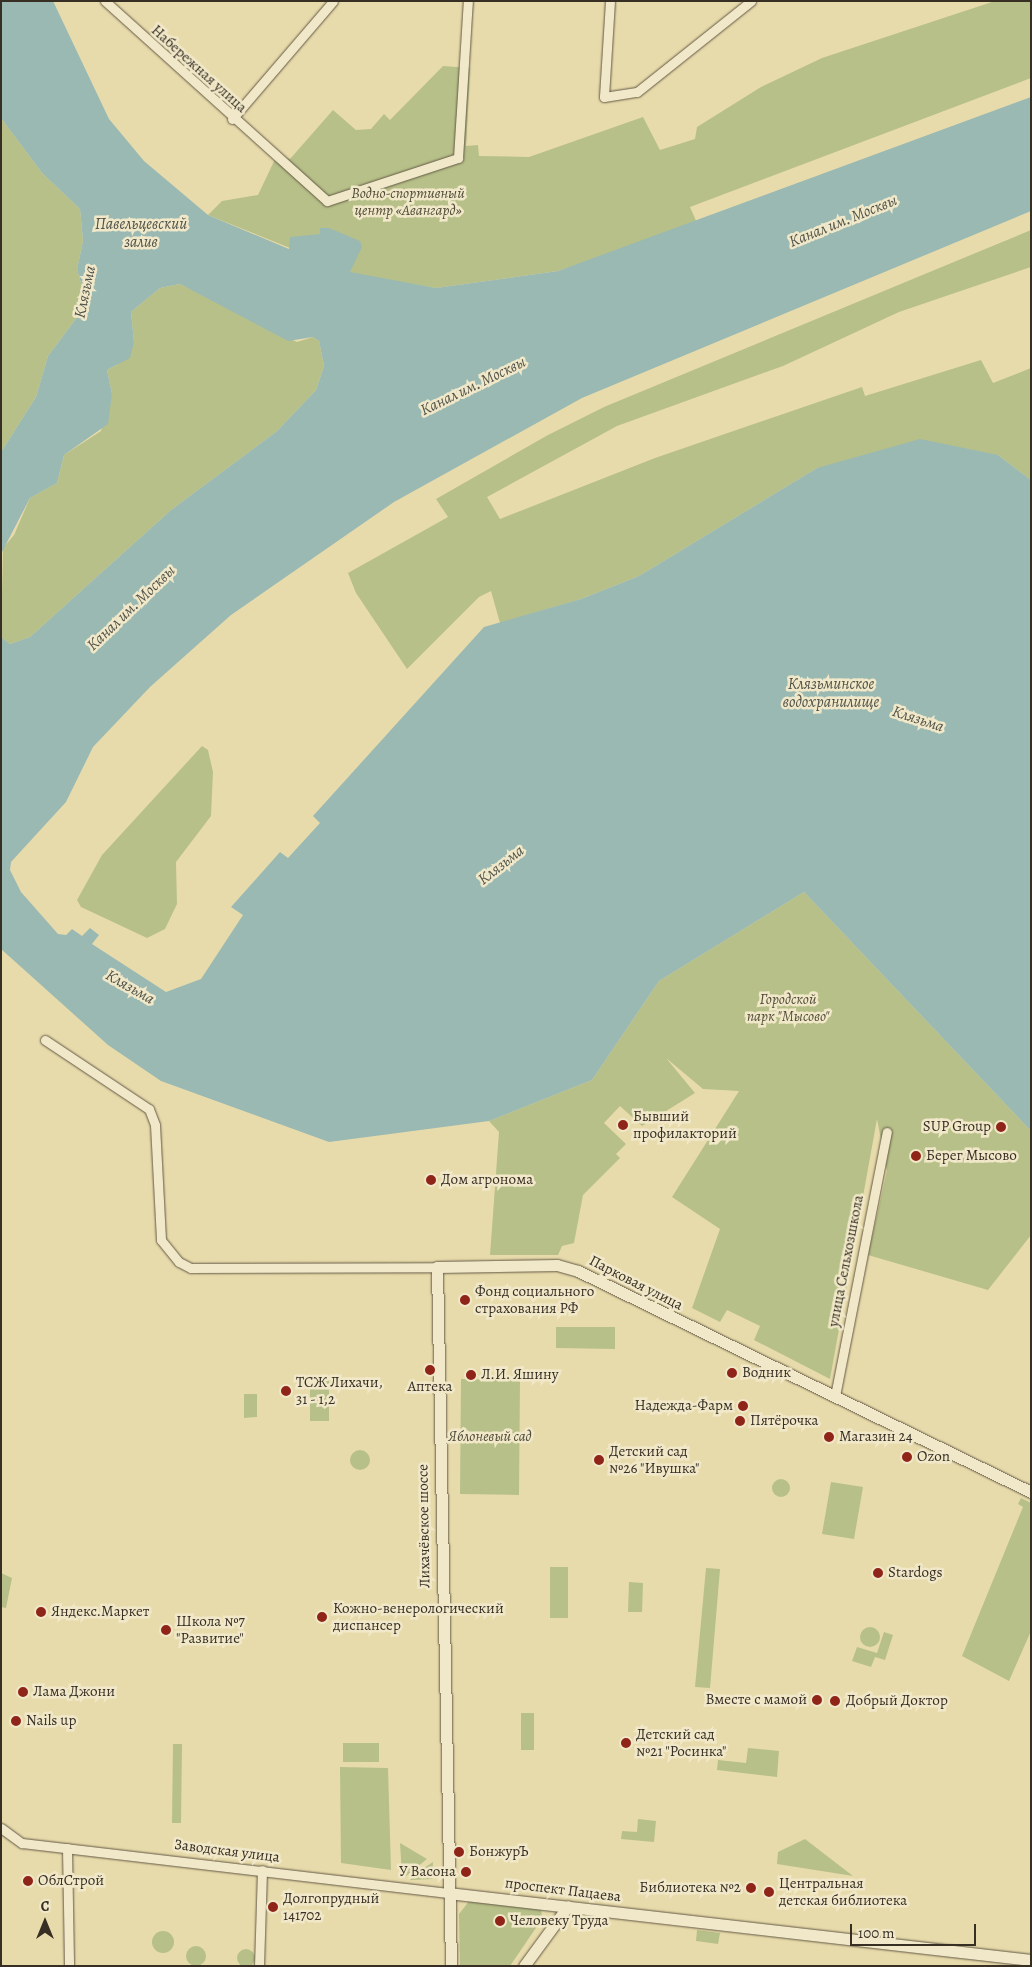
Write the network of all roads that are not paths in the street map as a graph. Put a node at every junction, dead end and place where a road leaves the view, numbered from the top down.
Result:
1 (105, 1) edge
2 (333, 1) edge
3 (468, 1) edge
4 (610, 1) edge
5 (751, 1) edge
6 (232, 118) junction
7 (45, 1040) dead end
8 (887, 1132) dead end
9 (437, 1267) junction
10 (835, 1396) junction
11 (1031, 1492) edge
12 (3, 1829) edge
13 (67, 1848) junction
14 (262, 1870) junction
15 (448, 1893) junction
16 (568, 1906) junction
17 (1031, 1960) edge
18 (69, 1966) edge
19 (259, 1966) edge
20 (451, 1966) edge
21 (524, 1966) edge

1 - 6 street, Набережная улица
2 - 6 street
3 - 6 street, Набережная улица
4 - 5 street
7 - 9 street, Парковая улица
8 - 10 street, улица Сельхозшкола
9 - 10 street, Парковая улица
9 - 15 street, Лихачёвское шоссе
10 - 11 street, Парковая улица
12 - 13 street, Заводская улица
13 - 14 street, Заводская улица
13 - 18 street
14 - 15 street, Заводская улица
14 - 19 street
15 - 16 street, проспект Пацаева
15 - 20 street, Лихачёвское шоссе
16 - 17 street, проспект Пацаева
16 - 21 street

